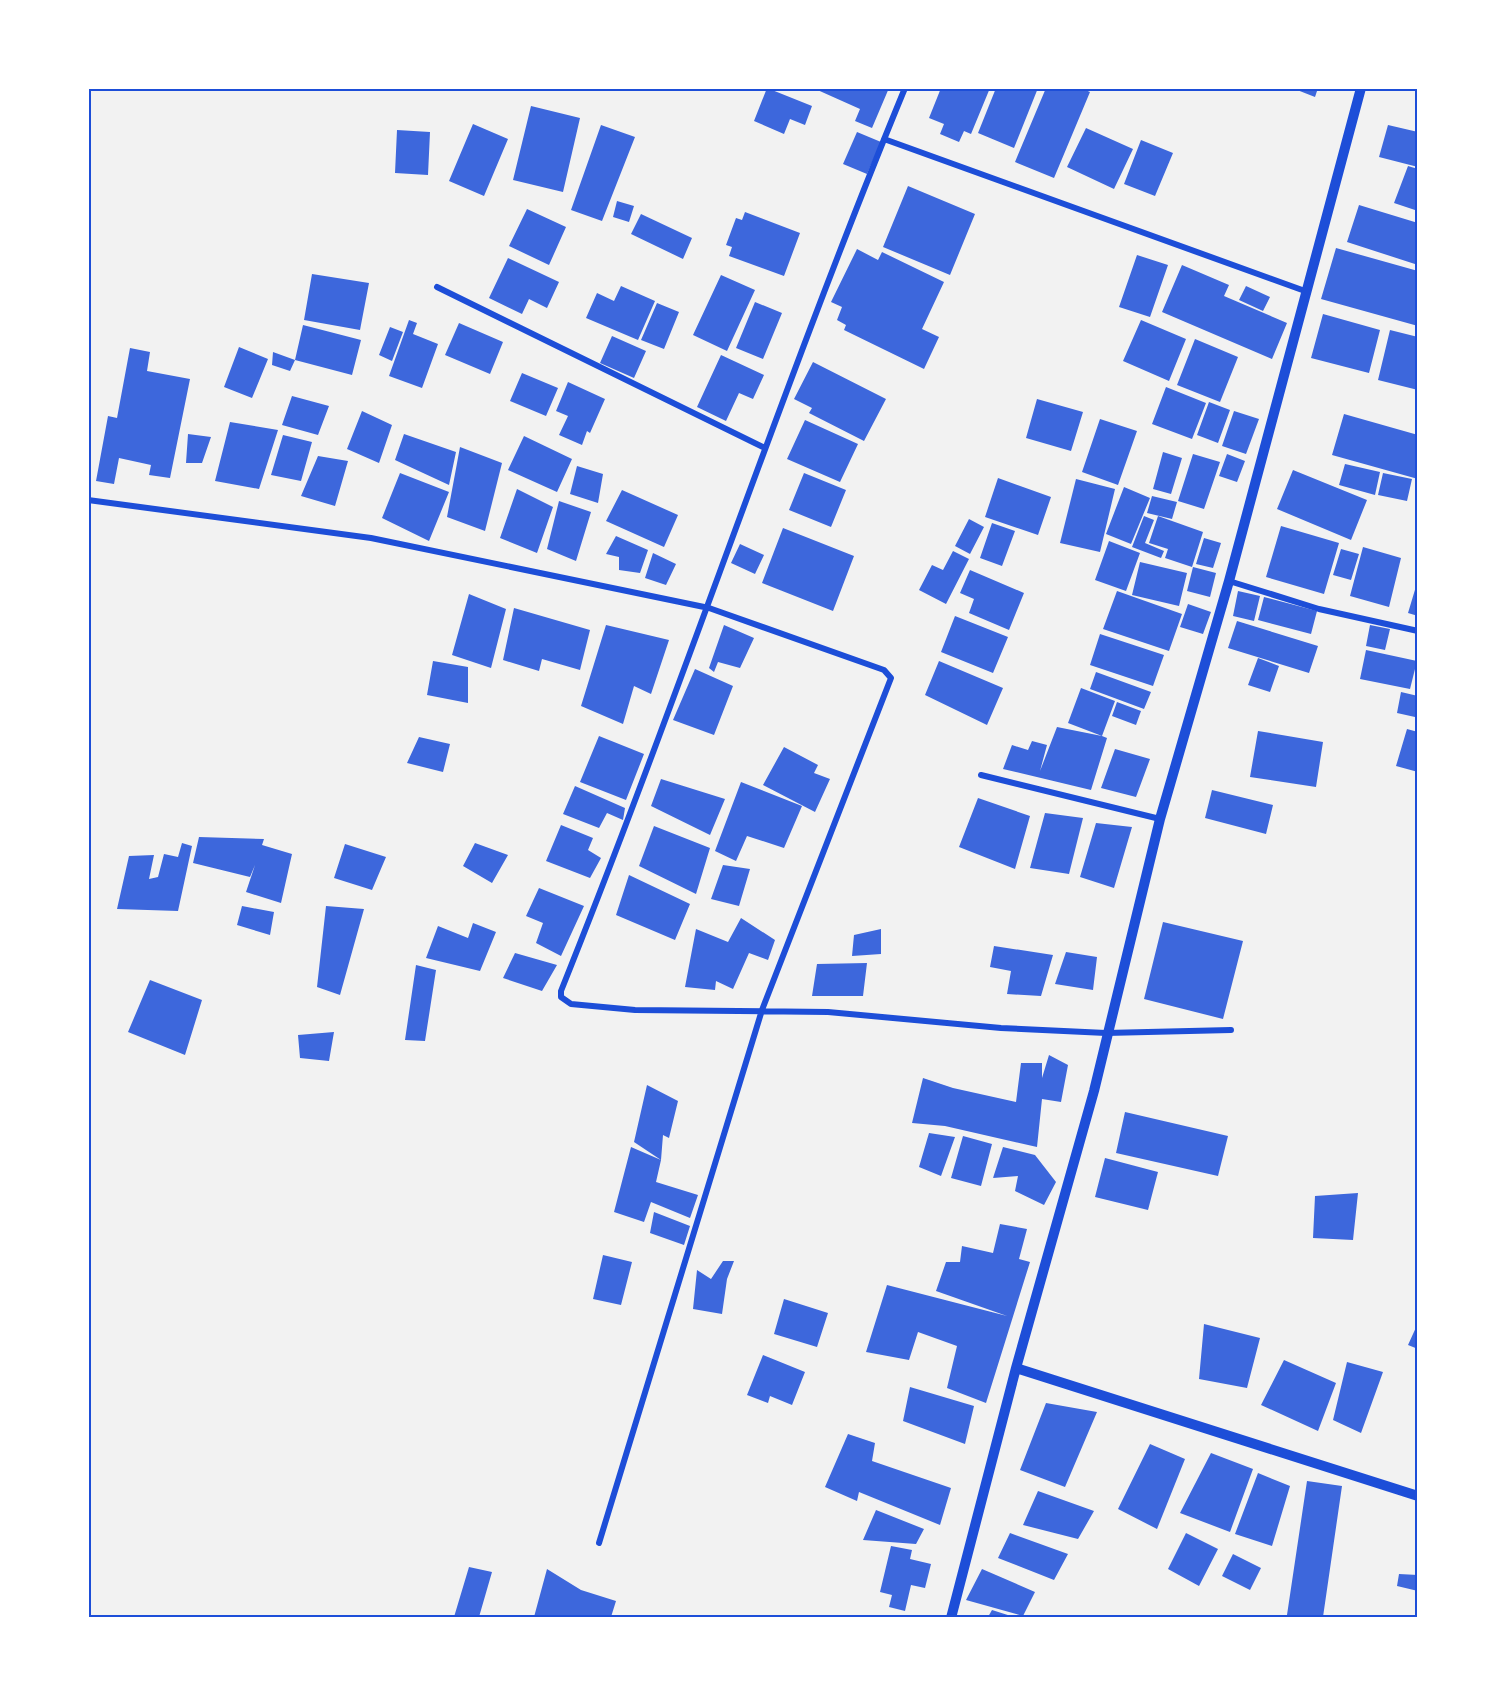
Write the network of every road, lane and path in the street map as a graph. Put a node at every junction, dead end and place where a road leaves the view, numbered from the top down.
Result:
1 (905, 88) edge
2 (1361, 88) edge
3 (884, 139) junction
4 (437, 287) dead end
5 (1305, 291) junction
6 (765, 448) junction
7 (88, 500) edge
8 (1230, 581) junction
9 (709, 608) junction
10 (1418, 631) edge
11 (981, 775) dead end
12 (1160, 819) junction
13 (762, 1010) junction
14 (1231, 1030) dead end
15 (1106, 1033) junction
16 (1016, 1368) junction
17 (1418, 1496) edge
18 (599, 1543) dead end
19 (951, 1617) edge

1 - 3 street
2 - 5 street
3 - 5 street
3 - 6 street
4 - 6 street
5 - 8 street
6 - 9 street
7 - 9 street
8 - 10 street
8 - 12 street
9 - 13 street
9 - 13 street
11 - 12 street
12 - 15 street
13 - 15 street
13 - 18 street
14 - 15 street
15 - 16 street
16 - 17 street
16 - 19 street

